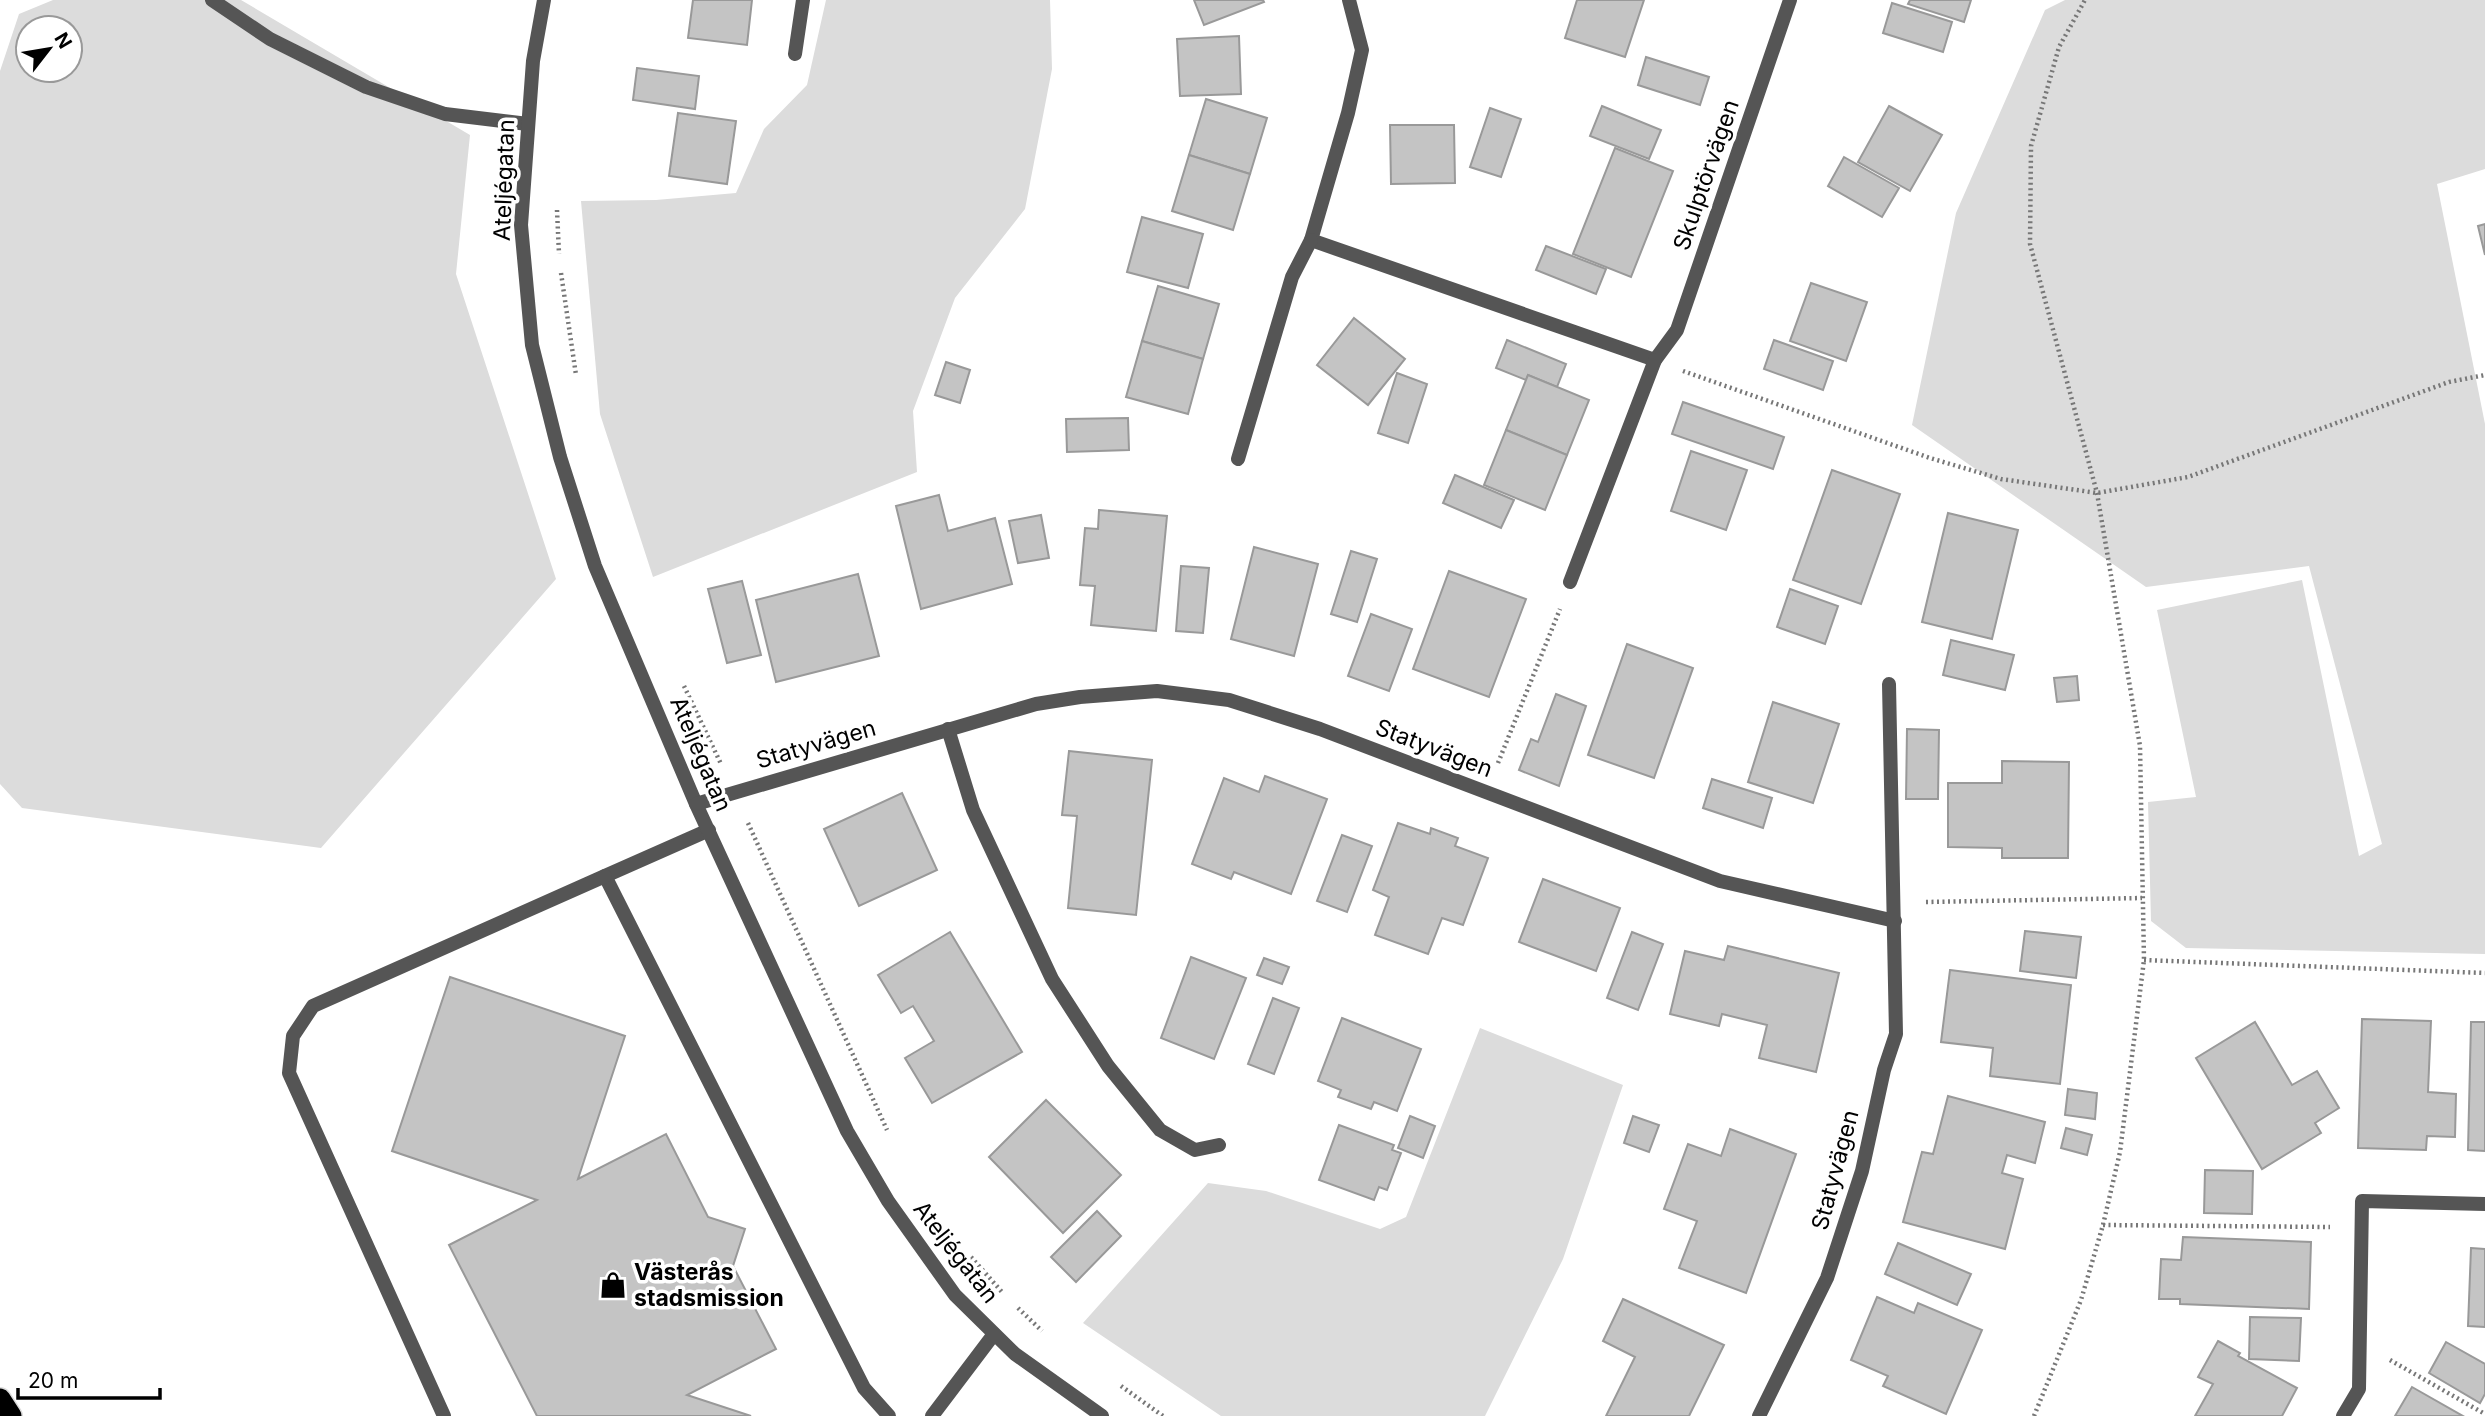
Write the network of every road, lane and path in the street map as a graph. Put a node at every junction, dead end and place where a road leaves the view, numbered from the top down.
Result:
1 (212, 0) edge
2 (544, 0) edge
3 (803, 0) edge
4 (1349, 0) edge
5 (1790, 0) edge
6 (2085, 0) edge
7 (795, 54) dead end
8 (528, 124) junction
9 (556, 197) dead end
10 (1311, 240) junction
11 (1655, 360) junction
12 (2485, 375) edge
13 (578, 386) dead end
14 (1238, 459) dead end
15 (2097, 493) junction
16 (1570, 582) joint
17 (681, 681) dead end
18 (1889, 684) dead end
19 (948, 729) junction
20 (713, 744) dead end
21 (1487, 792) junction
22 (696, 804) junction
23 (709, 830) junction
24 (755, 839) dead end
25 (605, 876) junction
26 (2142, 898) junction
27 (1895, 921) junction
28 (2144, 960) junction
29 (2485, 973) edge
30 (890, 1136) dead end
31 (1220, 1145) dead end
32 (2485, 1204) edge
33 (2103, 1225) junction
34 (2361, 1227) junction
35 (962, 1247) dead end
36 (994, 1334) junction
37 (1045, 1334) dead end
38 (2359, 1342) junction
39 (1110, 1378) dead end
40 (0, 1399) edge
41 (2485, 1413) edge
42 (11, 1416) edge
43 (444, 1416) edge
44 (889, 1416) edge
45 (932, 1416) edge
46 (1102, 1416) edge
47 (1163, 1416) edge
48 (1759, 1416) edge
49 (2034, 1416) edge
50 (2343, 1416) edge

1 - 8 street
2 - 8 street, Ateljégatan
3 - 7 street
4 - 10 street
5 - 11 street, Skulptörvägen
6 - 15 path
8 - 22 street, Ateljégatan
9 - 13 path
10 - 11 street
10 - 14 street
11 - 15 path
11 - 16 street, Skulptörvägen
12 - 15 path
15 - 26 path
16 - 21 path
17 - 20 path
18 - 27 street, Statyvägen
19 - 21 street, Statyvägen
19 - 22 street, Statyvägen
19 - 31 street
21 - 27 street, Statyvägen
22 - 23 street, Ateljégatan
23 - 25 street
23 - 36 street, Ateljégatan
24 - 30 path
25 - 43 street
25 - 44 street
26 - 27 path
26 - 28 path
27 - 48 street, Statyvägen
28 - 29 path
28 - 33 path
32 - 34 street
33 - 34 path
33 - 49 path
34 - 38 street
35 - 37 path
36 - 45 street
36 - 46 street, Ateljégatan
38 - 41 path
38 - 50 street
39 - 47 path
40 - 42 highway

